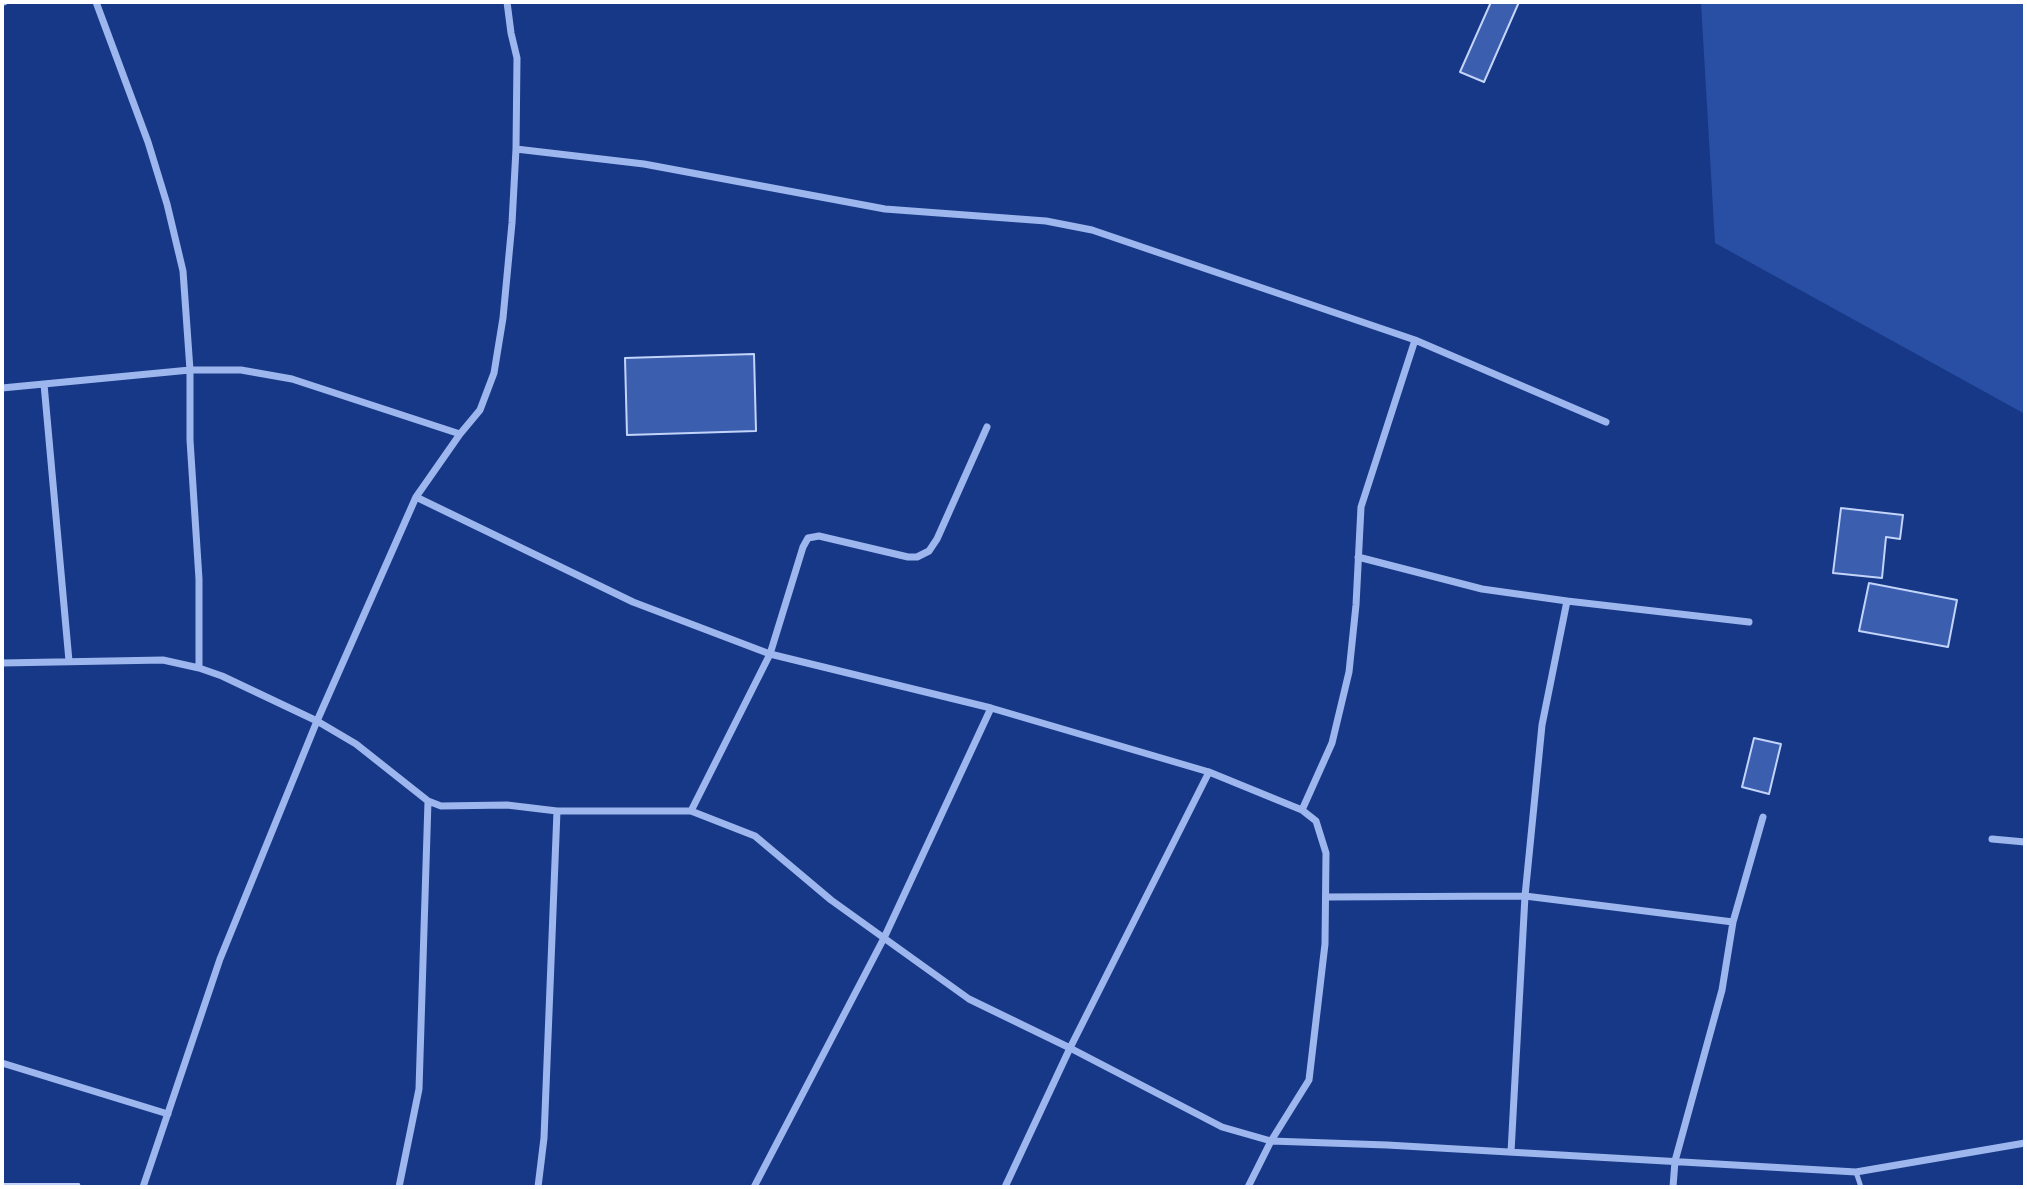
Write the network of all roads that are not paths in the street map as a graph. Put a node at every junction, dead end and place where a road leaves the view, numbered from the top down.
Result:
1 (96, 2) edge
2 (507, 2) edge
3 (516, 149) junction
4 (1415, 340) junction
5 (190, 370) junction
6 (44, 384) junction
7 (2, 388) edge
8 (1606, 422) dead end
9 (987, 427) dead end
10 (460, 434) junction
11 (416, 497) junction
12 (1357, 557) junction
13 (1567, 601) junction
14 (1749, 622) dead end
15 (770, 654) junction
16 (69, 661) junction
17 (2, 663) edge
18 (199, 668) junction
19 (991, 708) junction
20 (317, 721) junction
21 (1209, 772) junction
22 (428, 801) junction
23 (1301, 810) junction
24 (556, 811) junction
25 (691, 811) junction
26 (1763, 817) dead end
27 (1992, 839) dead end
28 (2025, 842) edge
29 (1525, 896) junction
30 (1326, 897) junction
31 (1733, 922) junction
32 (884, 938) junction
33 (1070, 1048) junction
34 (2, 1063) edge
35 (168, 1114) junction
36 (1272, 1140) junction
37 (2025, 1143) edge
38 (1511, 1152) junction
39 (1675, 1161) junction
40 (1856, 1172) junction
41 (142, 1187) edge
42 (400, 1187) edge
43 (538, 1187) edge
44 (755, 1187) edge
45 (1005, 1187) edge
46 (1248, 1187) edge
47 (1673, 1187) edge
48 (1861, 1187) edge

1 - 5 street
2 - 3 street
3 - 4 street
3 - 10 street
4 - 8 street
4 - 12 street
5 - 6 street
5 - 10 street
5 - 18 street
6 - 7 street
6 - 16 street
9 - 15 street
10 - 11 street
11 - 15 street
11 - 20 street
12 - 13 street
12 - 23 street
13 - 14 street
13 - 29 street
15 - 19 street
15 - 25 street
16 - 17 street
16 - 18 street
18 - 20 street
19 - 21 street
19 - 32 street
20 - 22 street
20 - 35 street
21 - 23 street
21 - 33 street
22 - 24 street
22 - 42 street
23 - 30 street
24 - 25 street
24 - 43 street
25 - 32 street
26 - 31 street
27 - 28 street
29 - 30 street
29 - 31 street
29 - 38 street
30 - 36 street
31 - 39 street
32 - 33 street
32 - 44 street
33 - 36 street
33 - 45 street
34 - 35 street
35 - 41 street
36 - 38 street
36 - 46 street
37 - 40 street
38 - 39 street
39 - 40 street
39 - 47 street
40 - 48 lane

